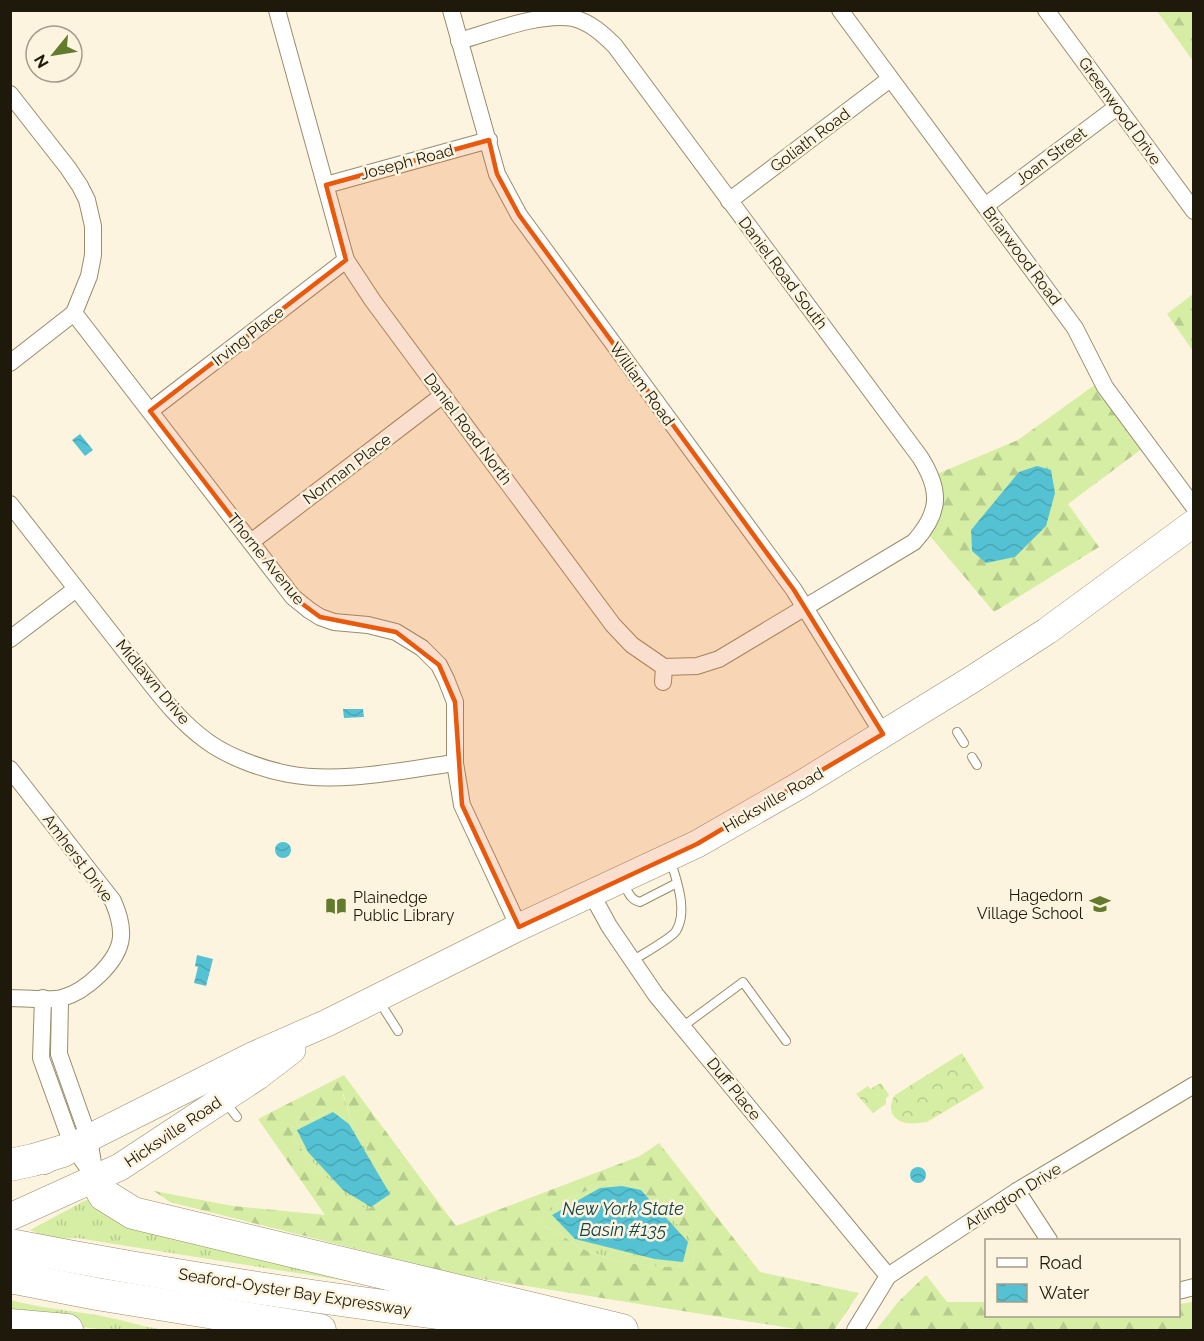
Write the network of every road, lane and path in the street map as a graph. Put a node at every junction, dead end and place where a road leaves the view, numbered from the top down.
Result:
1 (277, 10) edge
2 (451, 10) edge
3 (840, 10) edge
4 (1046, 10) edge
5 (459, 41) junction
6 (890, 79) junction
7 (10, 94) edge
8 (1117, 107) junction
9 (489, 140) junction
10 (326, 185) junction
11 (729, 201) junction
12 (985, 206) junction
13 (1194, 211) edge
14 (346, 260) junction
15 (74, 314) junction
16 (10, 363) edge
17 (443, 395) junction
18 (150, 411) junction
19 (10, 504) edge
20 (1194, 507) edge
21 (1194, 523) edge
22 (251, 542) junction
23 (76, 589) junction
24 (806, 607) junction
25 (10, 639) edge
26 (957, 732) dead end
27 (883, 734) junction
28 (964, 744) dead end
29 (455, 763) junction
30 (10, 769) edge
31 (669, 856) junction
32 (622, 880) junction
33 (677, 884) junction
34 (586, 896) junction
35 (519, 927) junction
36 (633, 961) junction
37 (10, 998) edge
38 (43, 998) junction
39 (377, 998) junction
40 (60, 999) junction
41 (324, 1025) junction
42 (682, 1027) junction
43 (398, 1031) dead end
44 (786, 1041) dead end
45 (1194, 1085) edge
46 (75, 1146) junction
47 (10, 1165) edge
48 (10, 1179) edge
49 (96, 1179) junction
50 (1017, 1191) junction
51 (12, 1236) edge
52 (1047, 1239) edge
53 (888, 1276) junction
54 (10, 1277) edge
55 (10, 1325) edge
56 (67, 1330) edge
57 (320, 1330) edge
58 (581, 1330) edge
59 (622, 1330) edge
60 (855, 1330) edge

1 - 10 street, Daniel Road North
2 - 5 street, William Road
3 - 6 street, Briarwood Road
4 - 8 street, Greenwood Drive
5 - 9 street, William Road
5 - 11 street, Daniel Road South
6 - 11 street, Goliath Road
6 - 12 street, Briarwood Road
7 - 15 street
8 - 12 street, Joan Street
8 - 13 street, Greenwood Drive
9 - 10 street, Joseph Road
9 - 24 street, William Road
10 - 14 street, Daniel Road North
11 - 24 street, Daniel Road South
12 - 20 street, Briarwood Road
14 - 17 street, Daniel Road North
14 - 18 street, Irving Place
15 - 16 street
15 - 18 street, Thorne Avenue
17 - 22 street, Norman Place
17 - 24 street, Daniel Road North
18 - 22 street, Thorne Avenue
19 - 23 street, Midlawn Drive
21 - 27 main road, Hicksville Road
22 - 29 street, Thorne Avenue
23 - 25 street
23 - 29 street, Midlawn Drive
24 - 27 street, William Road
26 - 28 lane
27 - 31 main road, Hicksville Road
29 - 35 street, Thorne Avenue
30 - 40 street, Amherst Drive
31 - 32 main road, Hicksville Road
31 - 33 lane
32 - 33 lane
32 - 34 main road, Hicksville Road
33 - 36 lane
34 - 35 main road, Hicksville Road
34 - 36 street, Duff Place
35 - 39 main road, Hicksville Road
36 - 42 street, Duff Place
37 - 38 street
38 - 40 street
38 - 46 street
39 - 41 main road, Hicksville Road
39 - 43 lane
40 - 46 street
41 - 46 main road, Hicksville Road
41 - 49 main road, Hicksville Road
42 - 44 lane
42 - 53 street, Duff Place
45 - 50 street, Arlington Drive
46 - 47 highway
46 - 48 main road, Hicksville Road
46 - 49 street
49 - 51 main road, Hicksville Road
49 - 59 highway
50 - 52 street
50 - 53 street, Arlington Drive
51 - 58 highway, Seaford-Oyster Bay Expressway
53 - 60 street, Arlington Drive
54 - 57 highway, Seaford-Oyster Bay Expressway
55 - 56 highway

